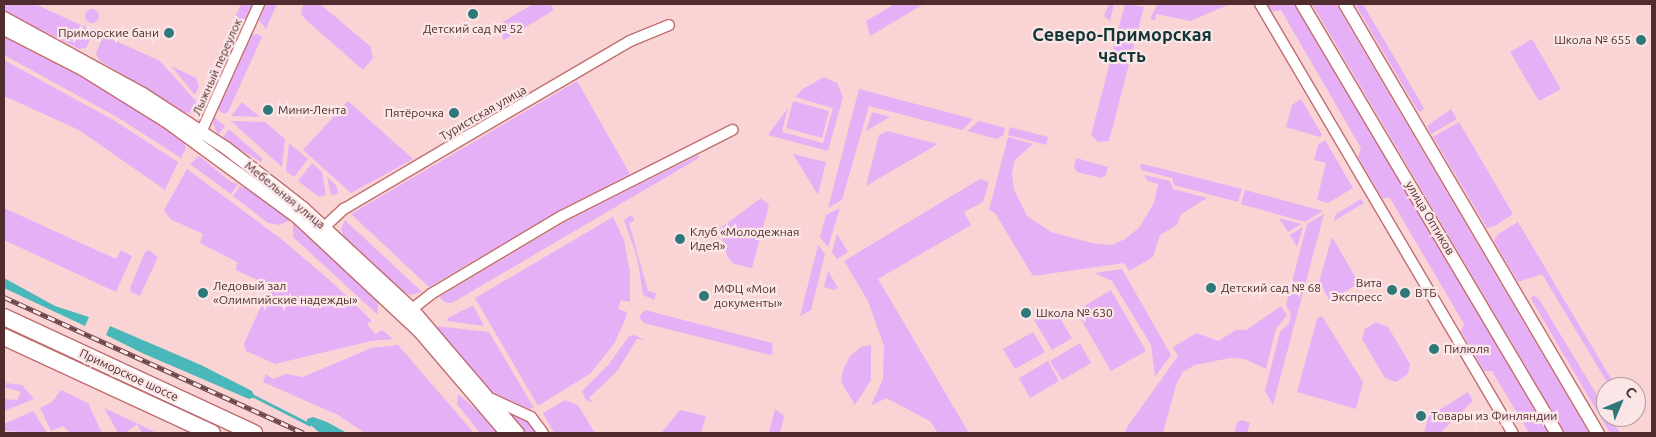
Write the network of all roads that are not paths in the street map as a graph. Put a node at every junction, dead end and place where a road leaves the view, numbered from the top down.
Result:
1 (259, 4) edge
2 (1260, 4) edge
3 (1302, 4) edge
4 (1345, 4) edge
5 (4, 18) edge
6 (669, 25) dead end
7 (4, 30) edge
8 (732, 130) dead end
9 (200, 136) junction
10 (321, 230) junction
11 (408, 313) junction
12 (4, 316) edge
13 (4, 337) edge
14 (492, 399) junction
15 (212, 433) edge
16 (254, 433) edge
17 (506, 433) edge
18 (518, 433) edge
19 (543, 433) edge
20 (1513, 433) edge
21 (1556, 433) edge
22 (1598, 433) edge

1 - 9 street, Лыжный переулок
2 - 20 street
3 - 21 street, улица Оптиков
4 - 22 street
5 - 9 street, Мебельная улица
6 - 10 street, Туристская улица
7 - 9 street, Мебельная улица
8 - 11 street
9 - 10 street, Мебельная улица
10 - 11 street, Мебельная улица
11 - 14 street, Мебельная улица
11 - 17 street, Мебельная улица
12 - 16 main road, Приморское шоссе
13 - 15 main road, Приморское шоссе
14 - 18 street, Мебельная улица
14 - 19 street

